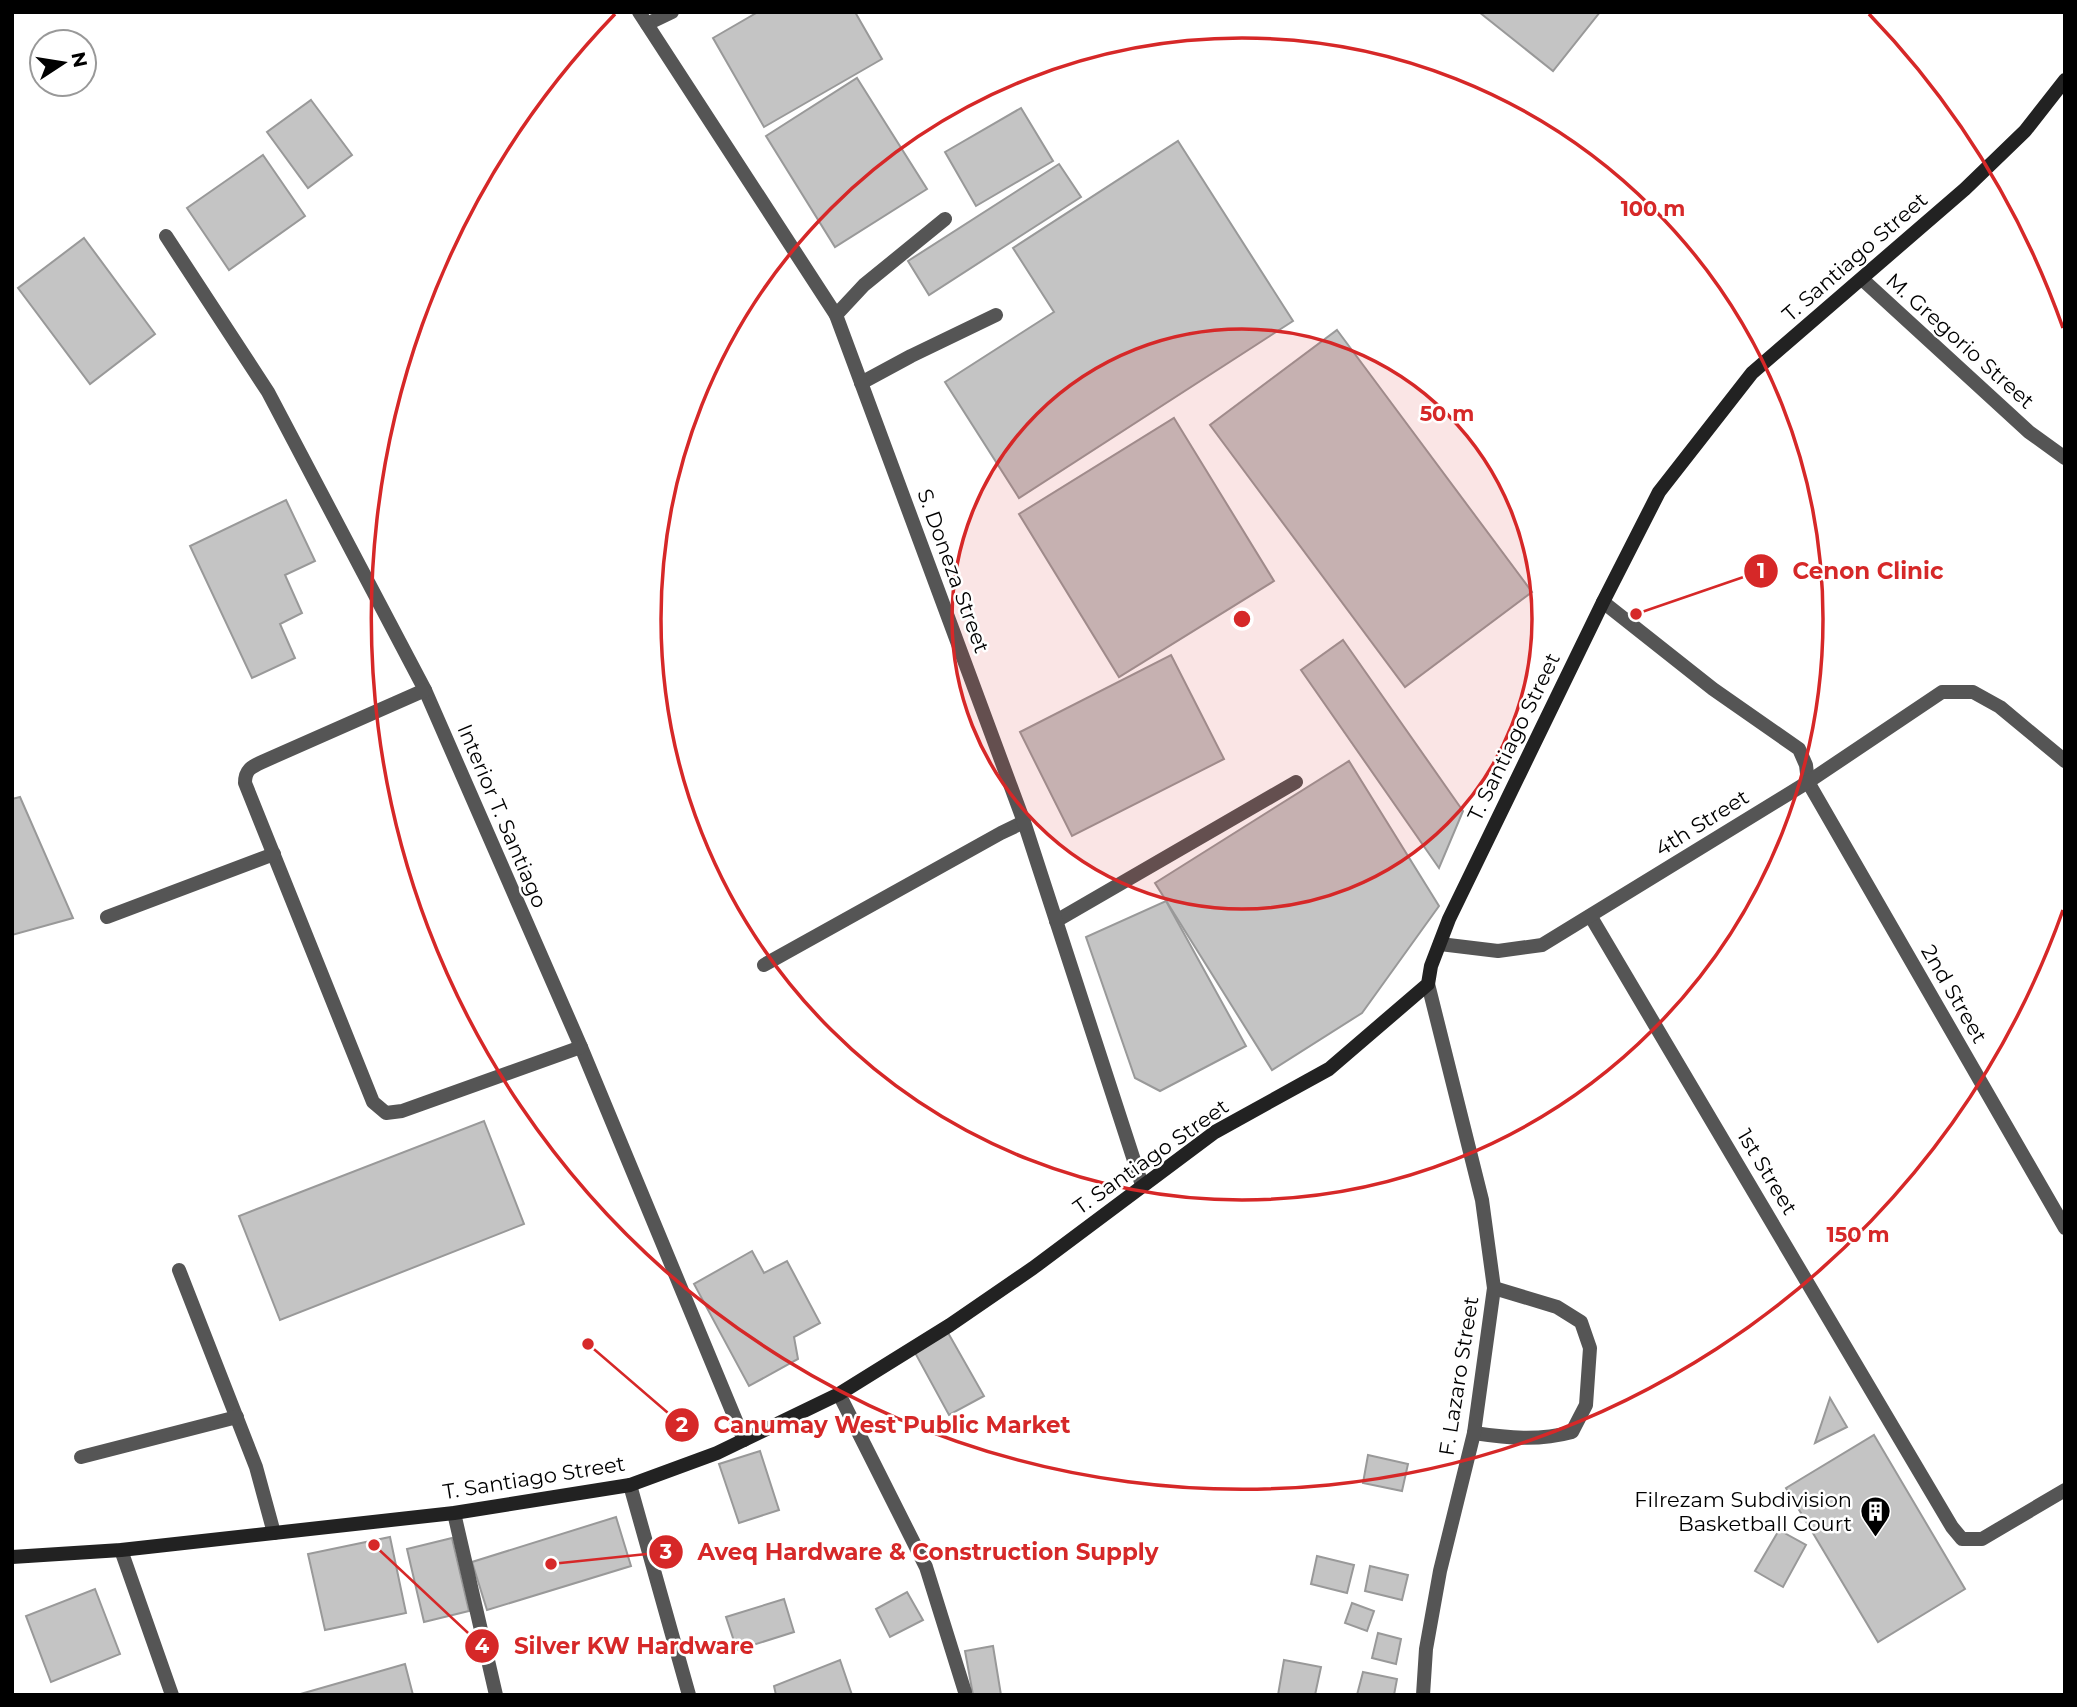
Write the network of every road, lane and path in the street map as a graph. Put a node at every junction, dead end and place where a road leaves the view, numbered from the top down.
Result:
1 (672, 12) edge
2 (643, 18) edge
3 (2065, 80) edge
4 (945, 219) dead end
5 (166, 236) dead end
6 (1862, 279) junction
7 (836, 314) junction
8 (996, 315) dead end
9 (861, 383) junction
10 (2065, 458) edge
11 (1603, 602) junction
12 (425, 690) junction
13 (2065, 761) edge
14 (1296, 782) dead end
15 (1808, 782) junction
16 (1024, 822) junction
17 (274, 855) junction
18 (107, 917) dead end
19 (1591, 917) junction
20 (1056, 921) junction
21 (1440, 944) junction
22 (764, 965) dead end
23 (1428, 984) junction
24 (581, 1047) junction
25 (1142, 1185) junction
26 (2065, 1228) edge
27 (179, 1270) dead end
28 (1494, 1288) junction
29 (839, 1394) junction
30 (237, 1417) junction
31 (1474, 1433) junction
32 (744, 1440) junction
33 (81, 1457) dead end
34 (630, 1485) junction
35 (2065, 1490) edge
36 (454, 1514) junction
37 (275, 1533) junction
38 (121, 1550) junction
39 (12, 1557) edge
40 (965, 1692) dead end
41 (172, 1695) edge
42 (496, 1695) edge
43 (689, 1695) edge
44 (1423, 1695) edge

1 - 2 street
2 - 7 street, S. Doneza Street
3 - 6 main road, T. Santiago Street
4 - 7 street
5 - 12 street, Interior T. Santiago
6 - 10 street, M. Gregorio Street
6 - 11 main road, T. Santiago Street
7 - 9 street, S. Doneza Street
8 - 9 street
9 - 16 street, S. Doneza Street
11 - 15 street, 2nd Street
11 - 21 main road, T. Santiago Street
12 - 17 street
12 - 24 street, Interior T. Santiago
13 - 15 street, 4th Street
14 - 20 street
15 - 19 street, 4th Street
15 - 26 street, 2nd Street
16 - 20 street, S. Doneza Street
16 - 22 street
17 - 18 street
17 - 24 street
19 - 21 street, 4th Street
19 - 35 street, 1st Street
20 - 25 street, S. Doneza Street
21 - 23 main road, T. Santiago Street
23 - 25 main road, T. Santiago Street
23 - 28 street, F. Lazaro Street
24 - 32 street, Interior T. Santiago
25 - 29 main road, T. Santiago Street
27 - 30 street
28 - 31 street, F. Lazaro Street
28 - 31 street
29 - 32 main road, T. Santiago Street
29 - 40 street
30 - 33 street
30 - 37 street
31 - 44 street, F. Lazaro Street
32 - 34 main road, T. Santiago Street
34 - 36 main road, T. Santiago Street
34 - 43 street
36 - 37 main road, T. Santiago Street
36 - 42 street
37 - 38 main road, T. Santiago Street
38 - 39 main road, T. Santiago Street
38 - 41 street

